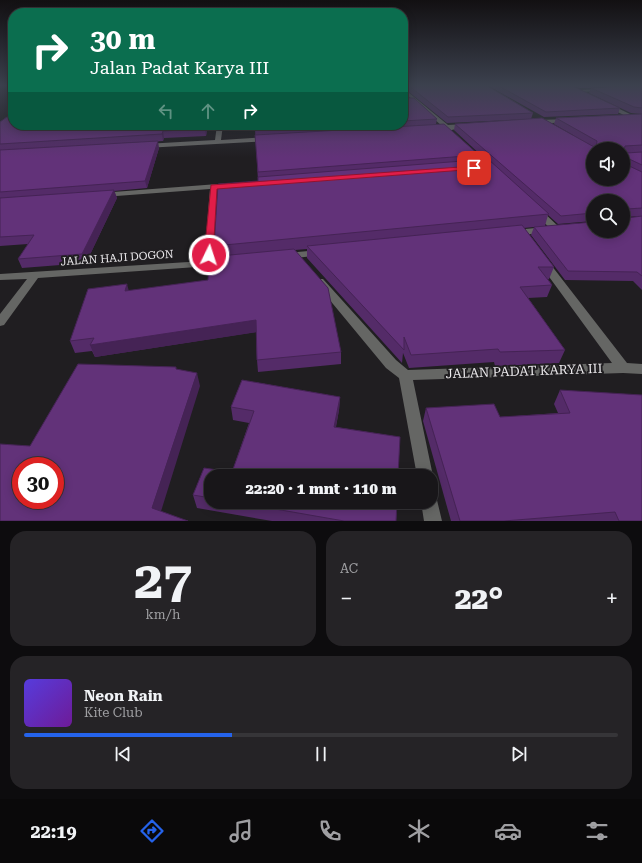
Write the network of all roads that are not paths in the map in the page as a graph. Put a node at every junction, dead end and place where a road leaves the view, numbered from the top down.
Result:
1 (427, 109) edge
2 (617, 109) edge
3 (532, 115) edge
4 (614, 117) edge
5 (575, 120) edge
6 (544, 122) junction
7 (529, 123) edge
8 (469, 126) edge
9 (447, 127) junction
10 (554, 127) edge
11 (429, 129) edge
12 (219, 130) edge
13 (457, 137) edge
14 (273, 138) edge
15 (218, 142) junction
16 (140, 146) edge
17 (238, 185) edge
18 (214, 187) junction
19 (95, 196) edge
20 (533, 208) edge
21 (521, 232) junction
22 (506, 234) edge
23 (530, 245) edge
24 (328, 252) edge
25 (298, 255) junction
26 (540, 257) edge
27 (276, 258) edge
28 (232, 262) edge
29 (210, 264) junction
30 (34, 276) junction
31 (0, 277) edge
32 (0, 322) edge
33 (623, 368) junction
34 (642, 369) edge
35 (405, 375) junction
36 (423, 469) edge
37 (431, 509) edge
38 (433, 521) edge

1 - 9 street
2 - 4 street
3 - 6 street
5 - 6 street
6 - 7 street
6 - 10 street
8 - 9 street
9 - 11 street
9 - 13 street
12 - 15 street
14 - 15 street
15 - 16 street
17 - 18 street
18 - 19 street
18 - 29 street
20 - 21 street
21 - 22 street
21 - 23 street
24 - 25 street
25 - 27 street
25 - 35 street
26 - 33 street
28 - 29 street, JALAN HAJI DOGON
29 - 30 street, JALAN HAJI DOGON
30 - 31 street, JALAN HAJI DOGON
30 - 32 street
33 - 34 street, JALAN PADAT KARYA III
33 - 35 street, JALAN PADAT KARYA III
35 - 36 street
37 - 38 street

